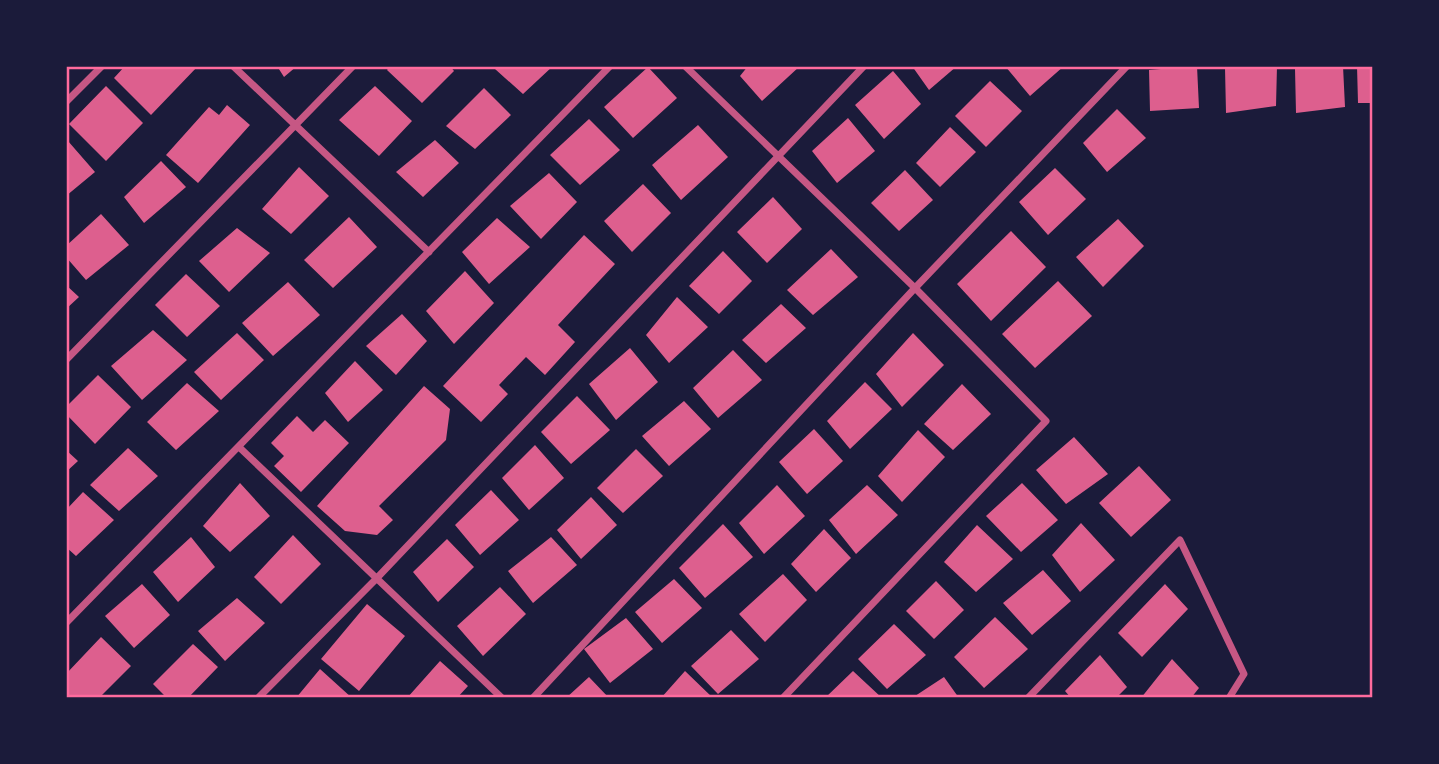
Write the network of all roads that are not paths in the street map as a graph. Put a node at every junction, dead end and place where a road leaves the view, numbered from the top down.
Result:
1 (102, 66) edge
2 (233, 66) edge
3 (353, 66) edge
4 (610, 66) edge
5 (685, 66) edge
6 (864, 66) edge
7 (1127, 66) edge
8 (66, 102) edge
9 (294, 126) junction
10 (777, 156) junction
11 (429, 252) junction
12 (915, 288) junction
13 (66, 360) edge
14 (239, 447) junction
15 (376, 579) junction
16 (66, 623) edge
17 (784, 697) edge
18 (258, 698) edge
19 (502, 698) edge
20 (533, 698) edge
21 (1028, 698) edge
22 (1229, 698) edge

1 - 8 street
2 - 9 street
3 - 9 street
4 - 11 street
5 - 10 street
6 - 10 street
7 - 12 street
9 - 11 street
9 - 13 street
10 - 12 street
10 - 15 street
11 - 14 street
12 - 17 street
12 - 20 street
14 - 15 street
14 - 16 street
15 - 18 street
15 - 19 street
21 - 22 street

